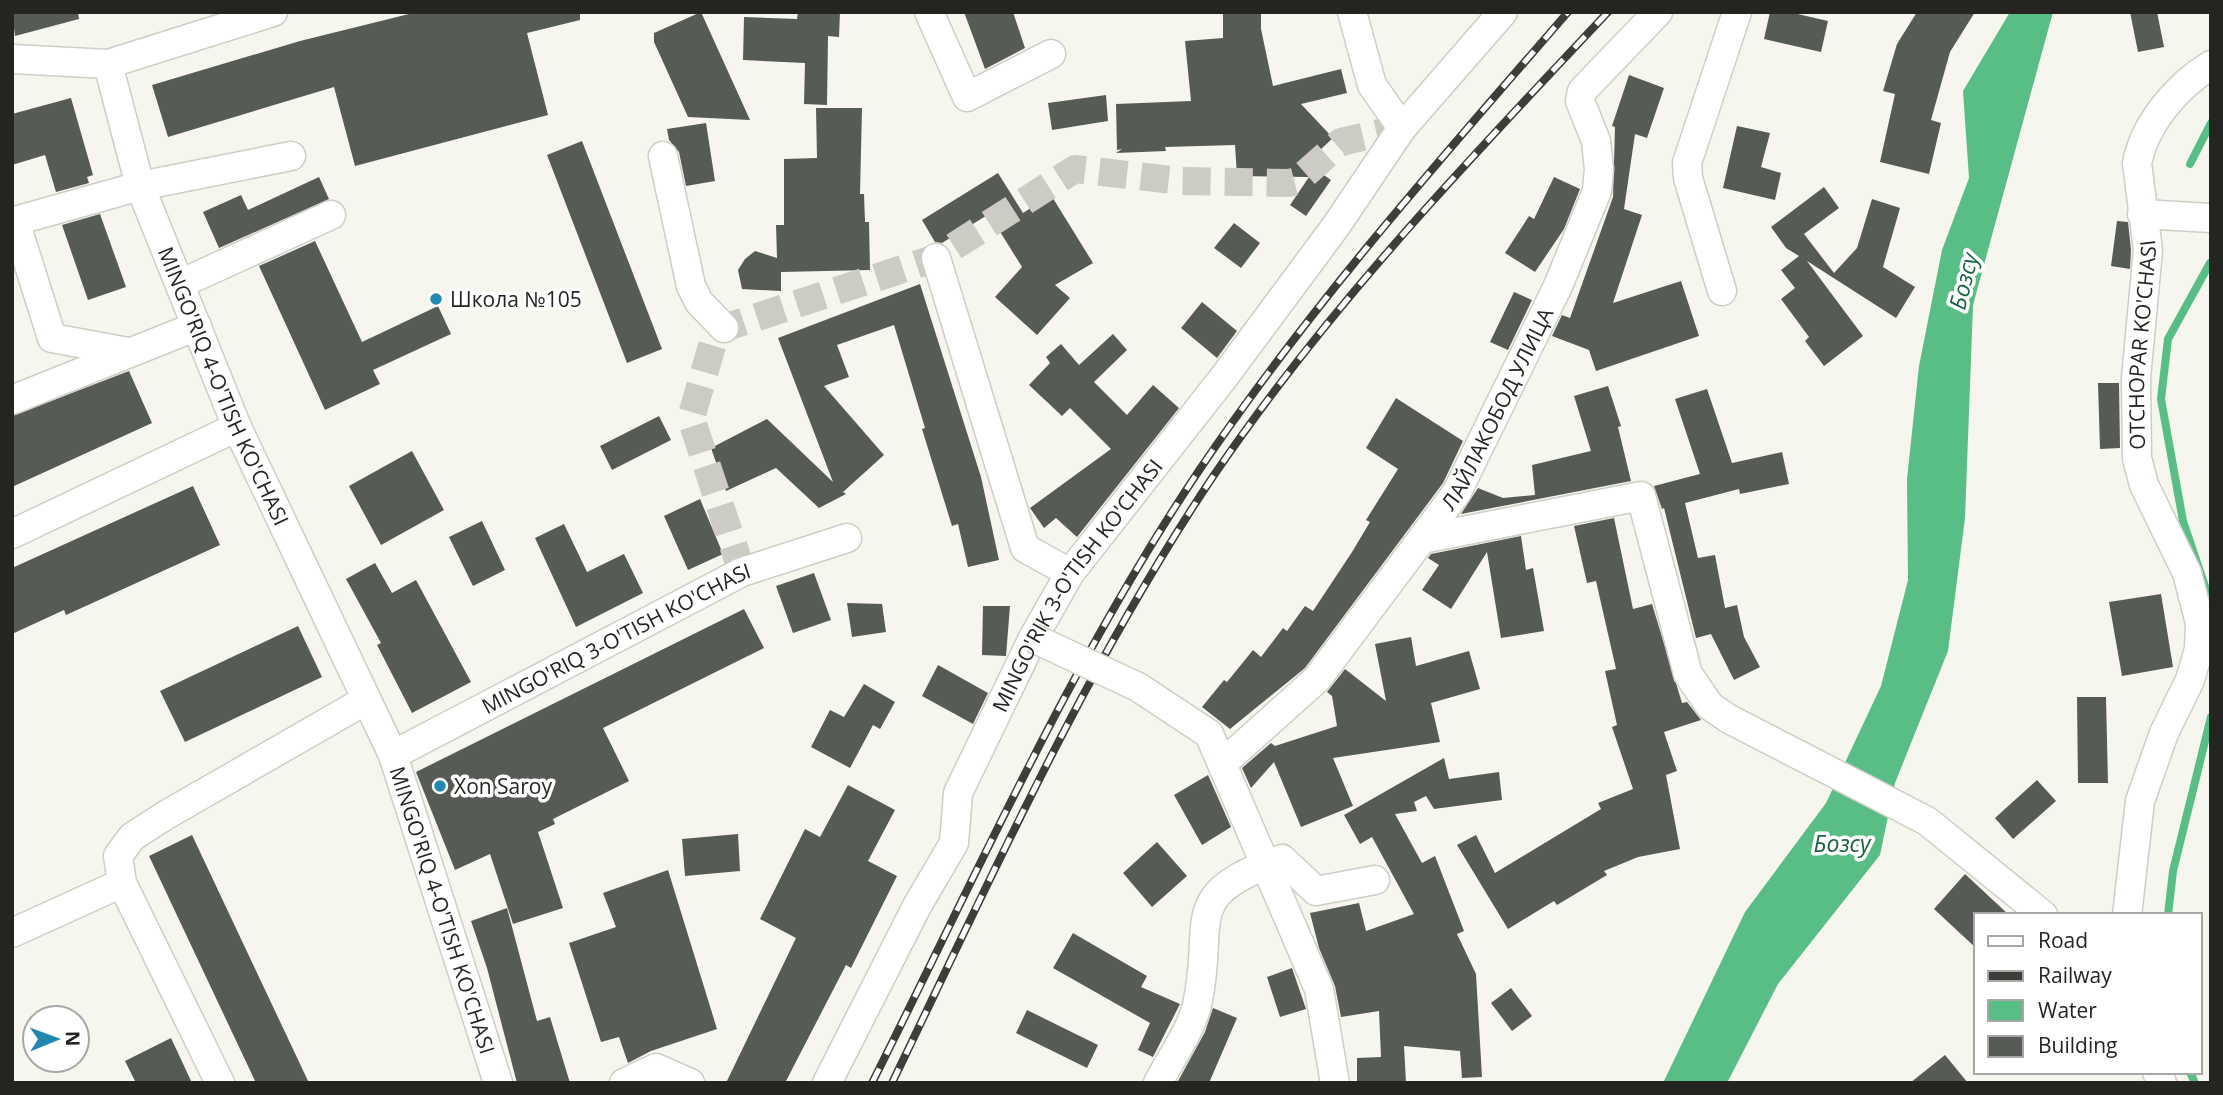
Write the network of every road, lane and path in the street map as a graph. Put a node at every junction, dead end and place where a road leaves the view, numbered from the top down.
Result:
1 (273, 12) edge
2 (929, 12) edge
3 (1352, 12) edge
4 (1503, 12) edge
5 (1658, 12) edge
6 (1737, 12) edge
7 (1051, 54) dead end
8 (12, 59) edge
9 (108, 64) junction
10 (2211, 65) edge
11 (1402, 128) junction
12 (291, 156) dead end
13 (663, 156) dead end
14 (140, 186) junction
15 (2142, 214) junction
16 (331, 215) dead end
17 (2211, 218) edge
18 (936, 258) dead end
19 (180, 284) junction
20 (1722, 291) dead end
21 (197, 326) junction
22 (724, 328) dead end
23 (128, 352) junction
24 (12, 400) edge
25 (237, 427) junction
26 (12, 534) edge
27 (847, 538) dead end
28 (1422, 538) junction
29 (1070, 573) junction
30 (1032, 638) junction
31 (366, 700) junction
32 (393, 755) junction
33 (1223, 763) junction
34 (1264, 865) junction
35 (1375, 880) dead end
36 (122, 883) junction
37 (2041, 913) edge
38 (2127, 913) edge
39 (12, 933) edge
40 (220, 1083) edge
41 (498, 1083) edge
42 (624, 1083) edge
43 (690, 1083) edge
44 (827, 1083) edge
45 (1158, 1083) edge
46 (1335, 1083) edge

1 - 9 street
2 - 7 street
3 - 11 street
4 - 11 street, MINGO'RIK 3-O'TISH KO'CHASI
5 - 28 street, ЛАЙЛАКОБОД УЛИЦА
6 - 20 street
8 - 9 street
9 - 14 street, MINGO'RIQ 4-O'TISH KO'CHASI
10 - 15 street, OTCHOPAR KO'CHASI
11 - 29 street, MINGO'RIK 3-O'TISH KO'CHASI
12 - 14 street
13 - 22 street
14 - 19 street, MINGO'RIQ 4-O'TISH KO'CHASI
14 - 23 street
15 - 17 street
15 - 38 street, OTCHOPAR KO'CHASI
16 - 19 street
18 - 29 street
19 - 21 street, MINGO'RIQ 4-O'TISH KO'CHASI
21 - 23 street
21 - 25 street, MINGO'RIQ 4-O'TISH KO'CHASI
23 - 24 street
25 - 26 street
25 - 31 street, MINGO'RIQ 4-O'TISH KO'CHASI
27 - 32 street, MINGO'RIQ 3-O'TISH KO'CHASI
28 - 33 street, ЛАЙЛАКОБОД УЛИЦА
28 - 37 street
29 - 30 street, MINGO'RIK 3-O'TISH KO'CHASI
30 - 33 street, bridge
30 - 44 street, MINGO'RIK 3-O'TISH KO'CHASI
31 - 32 street, MINGO'RIQ 4-O'TISH KO'CHASI
31 - 36 street
32 - 41 street, MINGO'RIQ 4-O'TISH KO'CHASI
33 - 34 street
34 - 35 street
34 - 45 street
34 - 46 street
36 - 39 street
36 - 40 street
42 - 43 street

